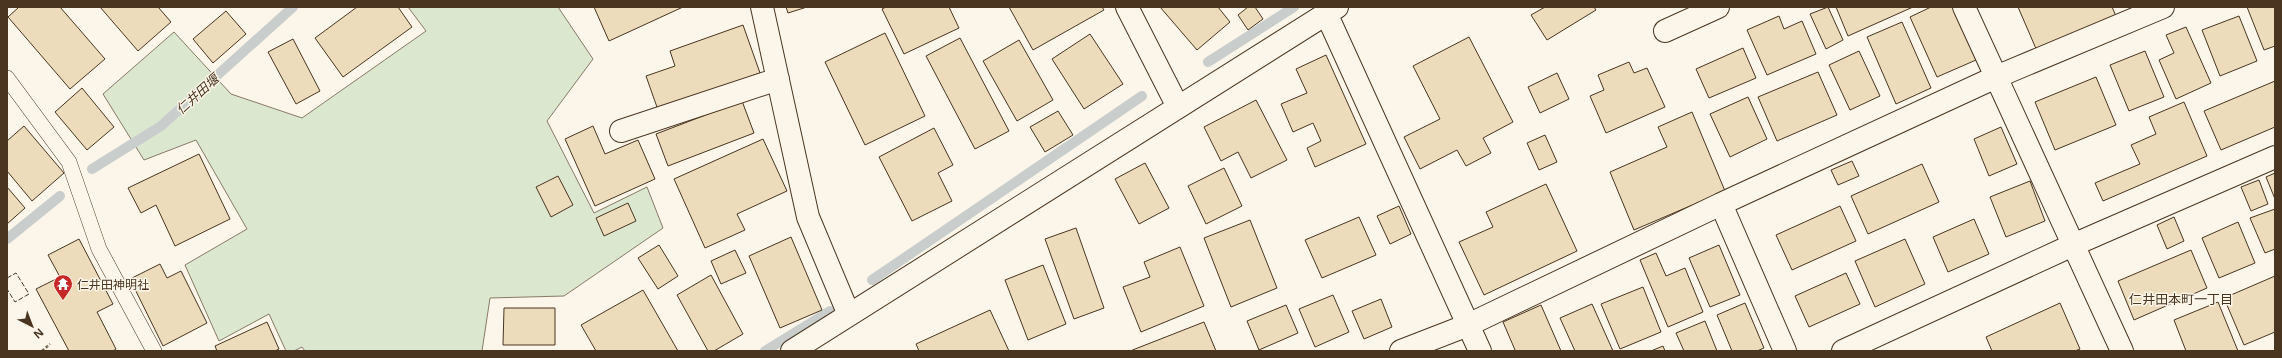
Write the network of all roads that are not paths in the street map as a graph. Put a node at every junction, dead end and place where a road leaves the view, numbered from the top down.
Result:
1 (762, 7) edge
2 (1127, 7) edge
3 (1718, 7) edge
4 (1964, 7) edge
5 (2163, 7) edge
6 (1332, 10) edge
7 (1666, 31) dead end
8 (7, 78) edge
9 (1996, 78) junction
10 (778, 79) junction
11 (1178, 107) junction
12 (621, 131) dead end
13 (2275, 157) edge
14 (1721, 204) junction
15 (2073, 245) junction
16 (849, 315) junction
17 (1468, 325) junction
18 (154, 351) edge
19 (792, 351) edge
20 (1401, 351) edge
21 (1480, 351) edge
22 (1785, 351) edge
23 (1843, 351) edge
24 (2122, 351) edge

1 - 10 street
2 - 11 street
3 - 7 street
4 - 9 street
5 - 9 street
6 - 11 street
6 - 17 street
8 - 18 lane
9 - 14 street
9 - 15 street
10 - 12 street
10 - 16 street
11 - 16 street
13 - 15 street
14 - 17 street
14 - 22 street
15 - 23 street
15 - 24 street
16 - 19 street
17 - 20 street
17 - 21 street

